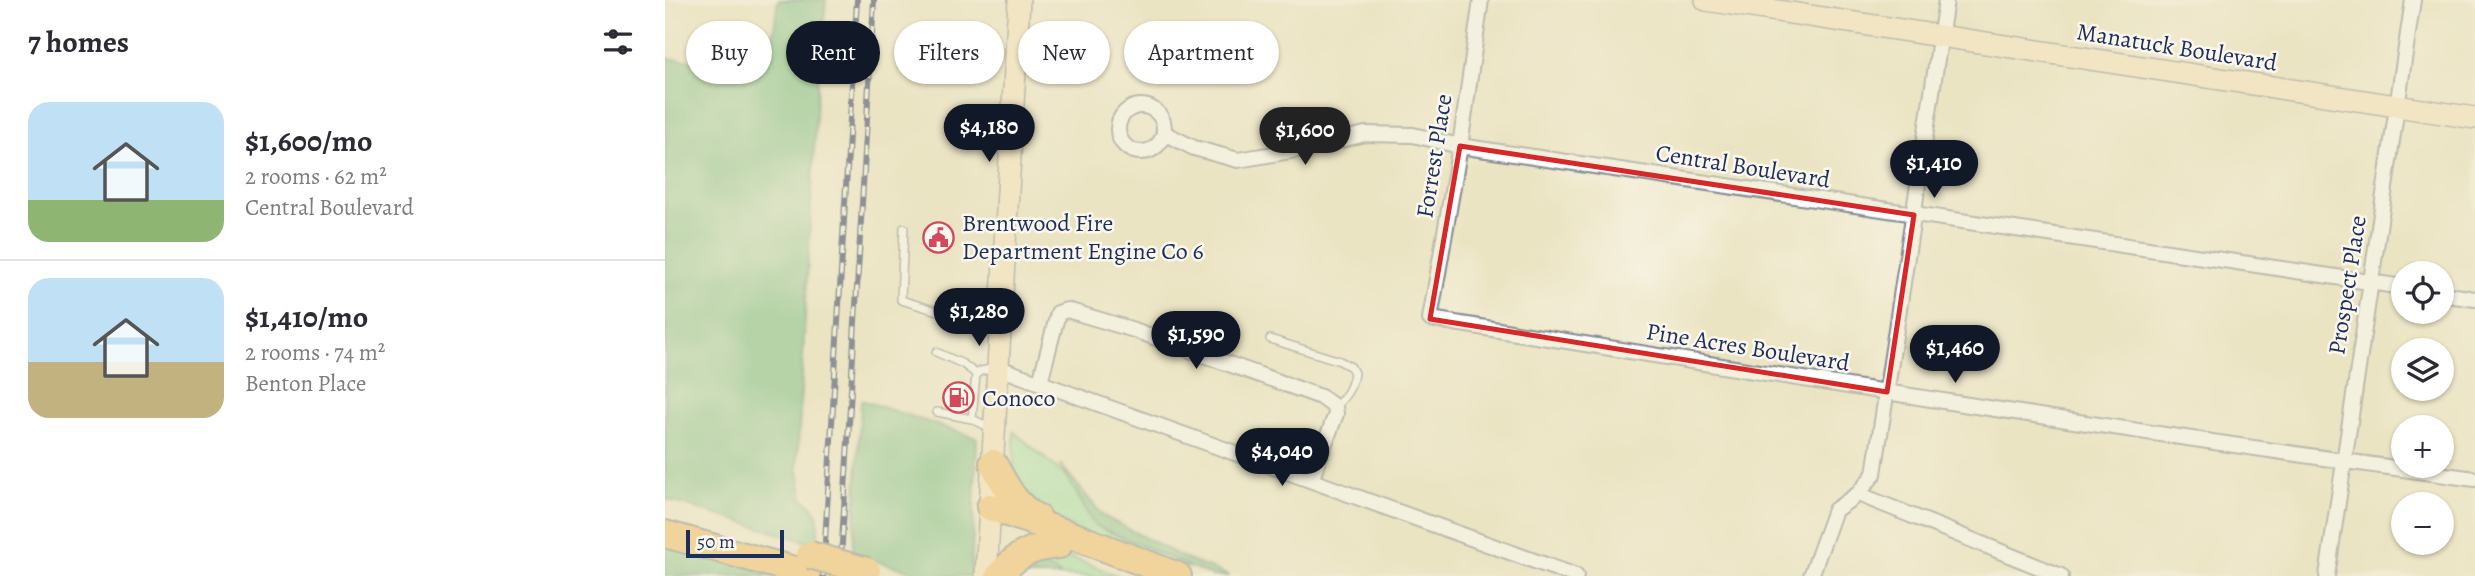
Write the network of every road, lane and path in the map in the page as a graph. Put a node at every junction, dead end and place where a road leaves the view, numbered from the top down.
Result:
1 (1019, 0) edge
2 (1482, 0) edge
3 (1706, 0) edge
4 (1946, 0) edge
5 (2413, 0) edge
6 (1940, 36) junction
7 (2398, 108) junction
8 (2475, 118) edge
9 (1164, 133) dead end
10 (1460, 146) junction
11 (1914, 215) junction
12 (904, 228) dead end
13 (2370, 282) junction
14 (2391, 285) edge
15 (2454, 295) edge
16 (2475, 299) edge
17 (1430, 319) joint
18 (1001, 330) junction
19 (1270, 339) dead end
20 (936, 352) dead end
21 (999, 368) junction
22 (976, 374) junction
23 (1040, 382) junction
24 (1887, 392) junction
25 (1335, 407) junction
26 (937, 412) dead end
27 (972, 419) junction
28 (995, 429) junction
29 (2344, 461) junction
30 (993, 463) junction
31 (2475, 478) edge
32 (1311, 480) junction
33 (1858, 494) junction
34 (990, 512) junction
35 (665, 515) edge
36 (665, 534) edge
37 (1066, 540) junction
38 (811, 568) edge
39 (876, 574) edge
40 (986, 576) edge
41 (999, 576) edge
42 (1139, 576) edge
43 (1178, 576) edge
44 (1576, 576) edge
45 (1811, 576) edge
46 (2061, 576) edge
47 (2327, 576) edge

1 - 18 street
2 - 10 street, Forrest Place
3 - 6 street, Manatuck Boulevard
4 - 6 street
5 - 7 street, Prospect Place
6 - 7 street, Manatuck Boulevard
6 - 11 street
7 - 8 street, Manatuck Boulevard
7 - 13 street, Prospect Place
9 - 10 street, Central Boulevard
10 - 11 street, Central Boulevard
10 - 17 street, Forrest Place
11 - 13 street, Central Boulevard
11 - 24 street
12 - 18 lane
13 - 14 street, Central Boulevard
13 - 29 street, Prospect Place
15 - 16 street
17 - 24 street, Pine Acres Boulevard
18 - 21 street
19 - 25 lane
20 - 22 lane
21 - 22 lane
21 - 23 street
21 - 28 street
22 - 27 lane
23 - 25 street
23 - 32 street
24 - 29 street, Pine Acres Boulevard
24 - 33 street
25 - 32 street
26 - 27 lane
27 - 28 lane
28 - 30 street
29 - 31 street, Pine Acres Boulevard
29 - 47 street, Prospect Place
30 - 34 street
30 - 37 highway
32 - 44 street
33 - 45 street
33 - 46 street
34 - 37 highway
34 - 40 street
35 - 38 highway
36 - 38 highway
37 - 41 highway
37 - 42 highway
37 - 43 highway
38 - 39 highway, bridge

